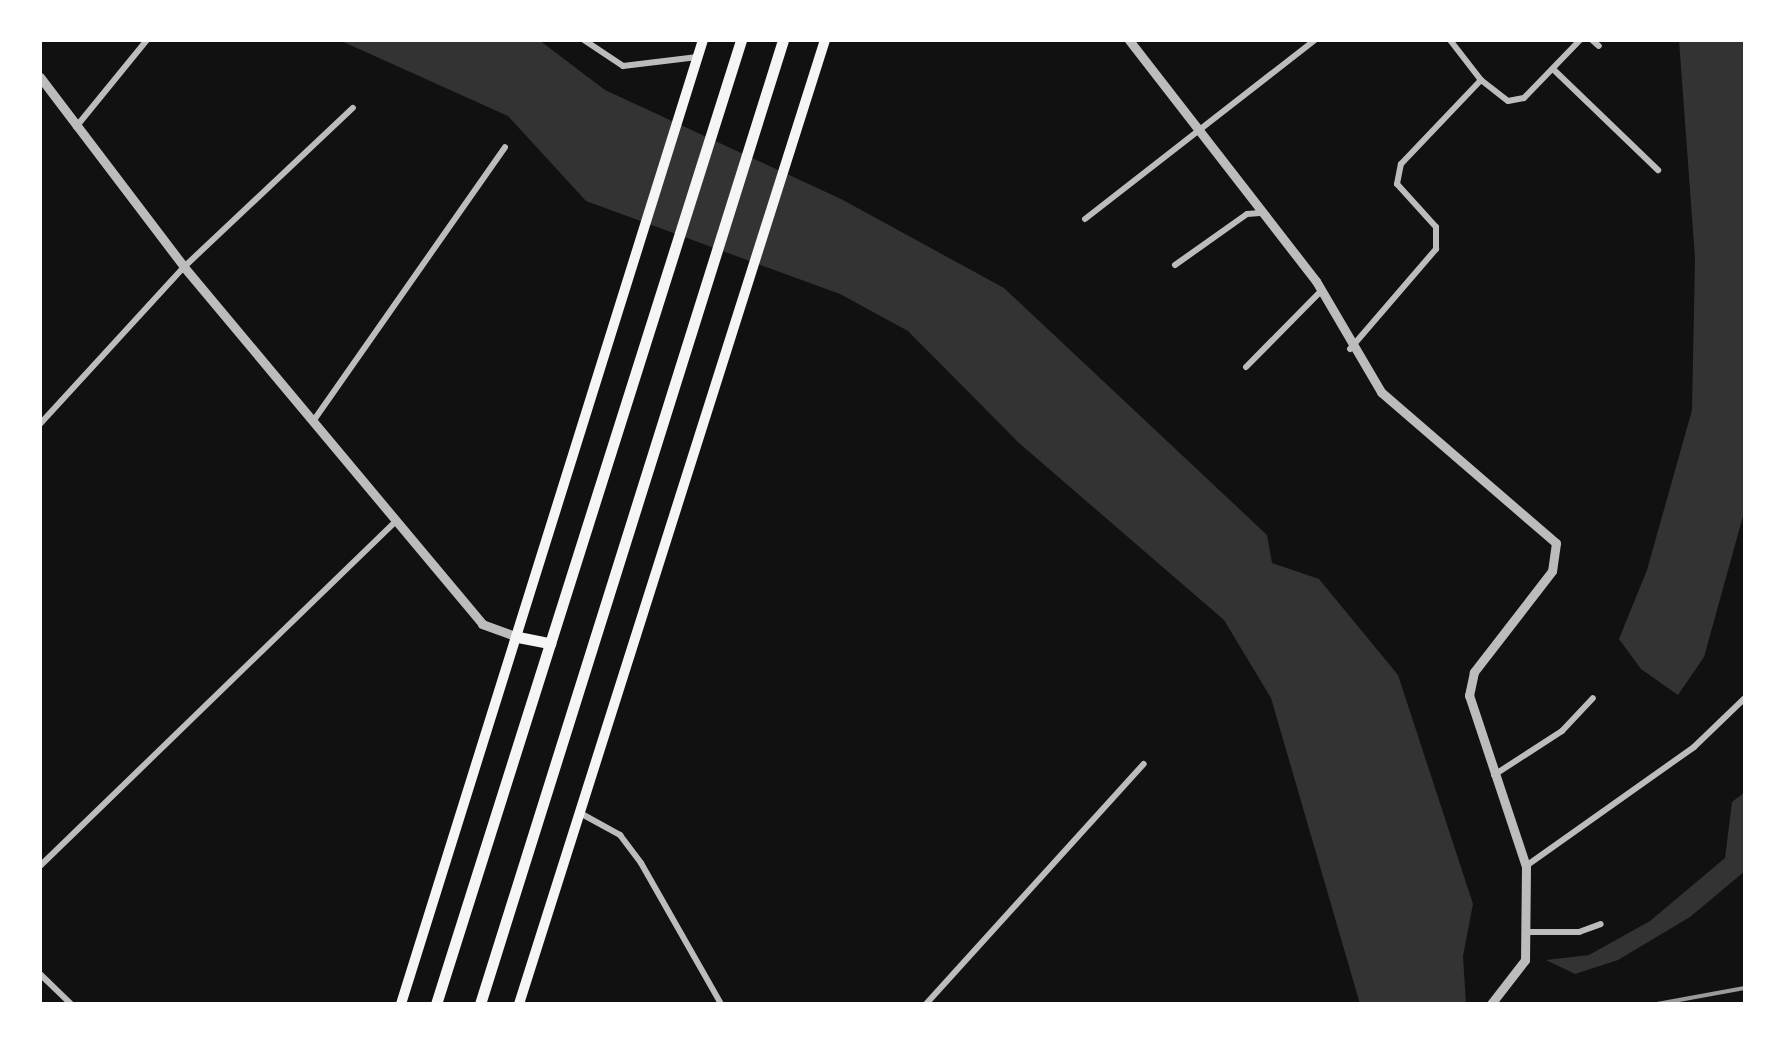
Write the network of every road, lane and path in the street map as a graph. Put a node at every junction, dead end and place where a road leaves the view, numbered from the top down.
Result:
1 (146, 40) edge
2 (584, 40) edge
3 (703, 40) edge
4 (741, 40) edge
5 (783, 40) edge
6 (825, 40) edge
7 (1129, 40) edge
8 (1315, 40) edge
9 (1450, 40) edge
10 (1580, 40) edge
11 (698, 61) junction
12 (1553, 70) junction
13 (40, 77) edge
14 (1480, 80) junction
15 (353, 108) dead end
16 (76, 128) junction
17 (1201, 131) junction
18 (505, 146) dead end
19 (1658, 170) dead end
20 (1265, 216) junction
21 (1085, 219) dead end
22 (1174, 265) dead end
23 (184, 267) junction
24 (1322, 291) junction
25 (1350, 349) junction
26 (1246, 367) dead end
27 (314, 420) junction
28 (40, 424) edge
29 (397, 520) junction
30 (518, 637) junction
31 (550, 643) junction
32 (1593, 698) dead end
33 (1745, 698) edge
34 (1144, 764) dead end
35 (1493, 776) junction
36 (580, 813) junction
37 (40, 866) edge
38 (1526, 866) junction
39 (1601, 924) dead end
40 (1526, 932) junction
41 (40, 974) edge
42 (71, 1004) edge
43 (400, 1004) edge
44 (436, 1004) edge
45 (480, 1004) edge
46 (519, 1004) edge
47 (721, 1004) edge
48 (926, 1004) edge
49 (1490, 1004) edge

1 - 16 street
2 - 11 street
3 - 11 main road
4 - 31 main road
5 - 45 main road
6 - 36 main road
7 - 17 street
8 - 17 street
9 - 14 street
10 - 12 street
11 - 30 main road
12 - 14 street
12 - 19 street
13 - 16 street
14 - 25 street
15 - 23 street
16 - 23 street
17 - 20 street
17 - 21 street
18 - 27 street
20 - 22 street
20 - 24 street
23 - 27 street
23 - 28 street
24 - 25 street
24 - 26 street
25 - 35 street
27 - 29 street
29 - 30 street
29 - 37 street
30 - 31 main road
30 - 43 main road
31 - 44 main road
32 - 35 street
33 - 38 street
34 - 48 street
35 - 38 street
36 - 46 main road
36 - 47 street
38 - 40 street
39 - 40 street
40 - 49 street
41 - 42 street

